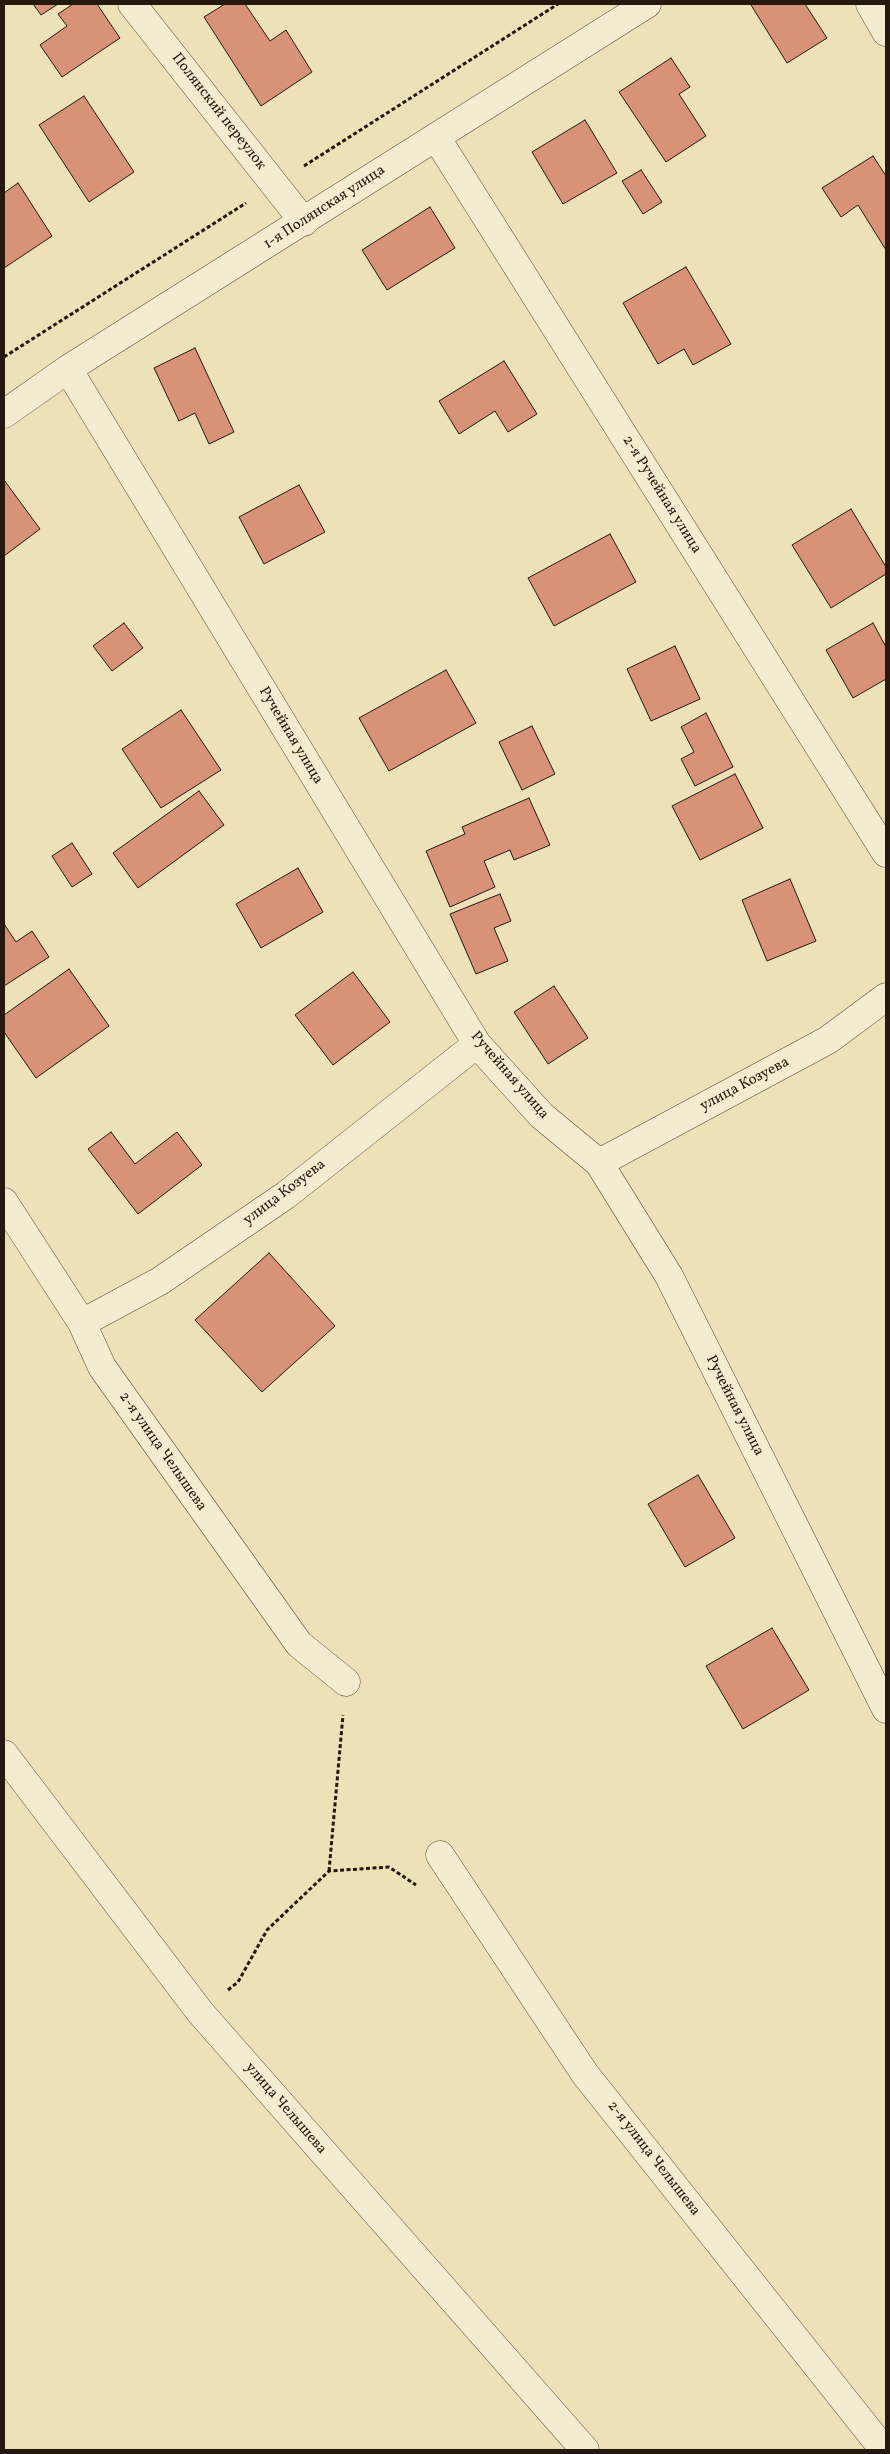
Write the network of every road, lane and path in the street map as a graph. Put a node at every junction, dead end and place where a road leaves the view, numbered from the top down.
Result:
1 (132, 4) edge
2 (647, 4) edge
3 (870, 4) edge
4 (886, 32) edge
5 (436, 137) junction
6 (304, 222) junction
7 (68, 369) junction
8 (4, 414) edge
9 (886, 853) edge
10 (886, 997) edge
11 (476, 1044) junction
12 (598, 1163) junction
13 (4, 1202) edge
14 (82, 1323) junction
15 (346, 1682) joint
16 (886, 1709) edge
17 (4, 1754) edge
18 (440, 1855) dead end
19 (329, 1871) junction
20 (421, 1888) dead end
21 (200, 2012) junction
22 (585, 2450) edge
23 (884, 2450) edge

1 - 6 street, Полянский переулок
2 - 5 street, 1-я Полянская улица
3 - 4 street
5 - 6 street, 1-я Полянская улица
5 - 9 street, 2-я Ручейная улица
6 - 7 street, 1-я Полянская улица
7 - 8 street, 1-я Полянская улица
7 - 11 street, Ручейная улица
10 - 12 street, улица Козуева
11 - 12 street, Ручейная улица
11 - 14 street, улица Козуева
12 - 16 street, Ручейная улица
13 - 14 street, 2-я улица Челышева
14 - 15 street, 2-я улица Челышева
15 - 19 path
17 - 21 street, улица Челышева
18 - 23 street, 2-я улица Челышева
19 - 20 path
19 - 21 path
21 - 22 street, улица Челышева

